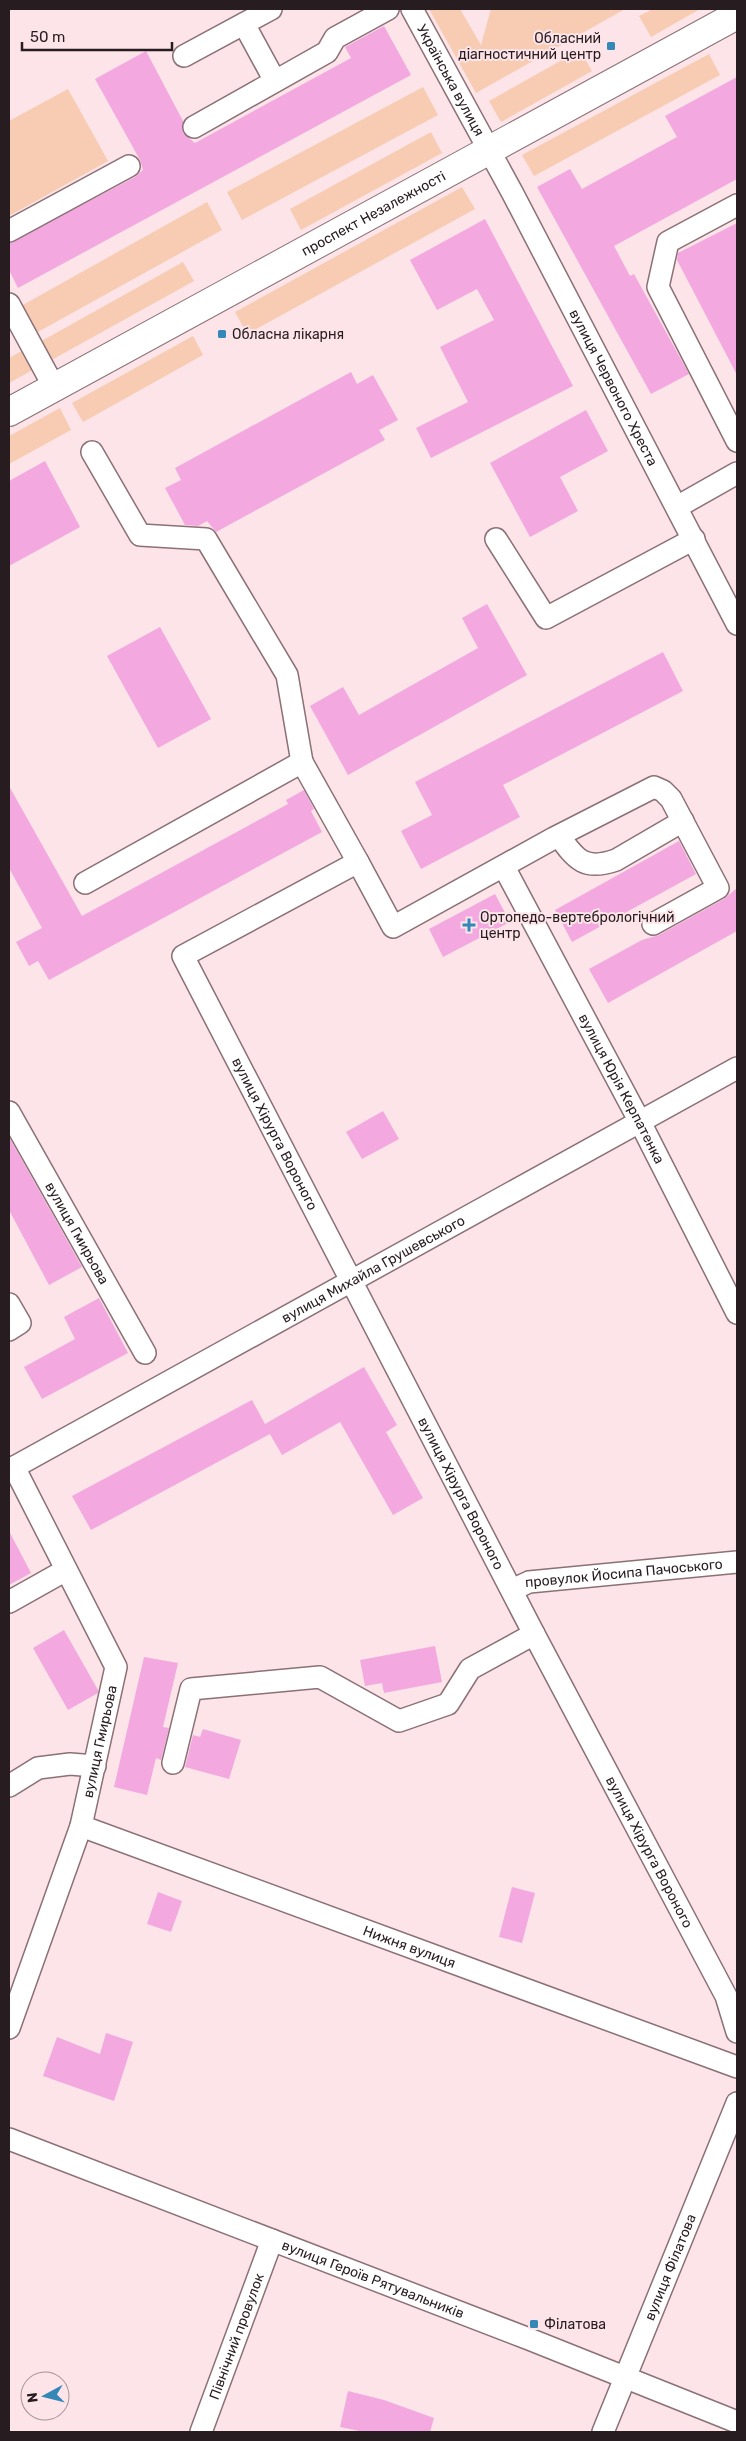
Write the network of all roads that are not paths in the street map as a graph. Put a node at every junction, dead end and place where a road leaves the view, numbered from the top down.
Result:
1 (271, 9) edge
2 (388, 9) edge
3 (412, 9) edge
4 (737, 15) edge
5 (244, 24) junction
6 (184, 56) dead end
7 (275, 81) junction
8 (194, 127) dead end
9 (490, 151) junction
10 (129, 166) dead end
11 (737, 205) edge
12 (9, 231) edge
13 (9, 304) edge
14 (54, 387) junction
15 (9, 412) edge
16 (737, 440) edge
17 (92, 452) dead end
18 (737, 473) edge
19 (677, 507) junction
20 (694, 539) junction
21 (496, 540) dead end
22 (737, 624) edge
23 (302, 762) junction
24 (683, 821) junction
25 (559, 836) junction
26 (358, 862) junction
27 (504, 867) junction
28 (85, 883) dead end
29 (653, 924) dead end
30 (737, 1068) edge
31 (9, 1112) edge
32 (640, 1122) junction
33 (352, 1281) junction
34 (9, 1304) edge
35 (737, 1313) edge
36 (9, 1330) edge
37 (145, 1353) dead end
38 (11, 1468) edge
39 (737, 1562) edge
40 (66, 1570) junction
41 (512, 1590) junction
42 (9, 1602) edge
43 (534, 1634) junction
44 (173, 1763) dead end
45 (95, 1766) junction
46 (9, 1786) edge
47 (81, 1826) junction
48 (9, 2028) edge
49 (737, 2032) edge
50 (737, 2067) edge
51 (737, 2103) edge
52 (9, 2139) edge
53 (272, 2240) junction
54 (625, 2378) junction
55 (737, 2422) edge
56 (201, 2432) edge
57 (603, 2432) edge

1 - 5 street
2 - 7 street
3 - 9 street, Українська вулиця
4 - 9 main road, проспект Незалежності
5 - 6 street
5 - 7 street
7 - 8 street
9 - 14 main road, проспект Незалежності
9 - 19 street, вулиця Червоного Хреста
10 - 12 street
11 - 16 street
13 - 14 street
14 - 15 main road, проспект Незалежності
17 - 23 street
18 - 19 street
19 - 20 street, вулиця Червоного Хреста
20 - 21 street
20 - 22 street, вулиця Червоного Хреста
23 - 26 street
23 - 28 street
24 - 25 street
24 - 25 street
24 - 29 street
25 - 27 street
26 - 27 street
26 - 33 street, вулиця Хірурга Вороного
27 - 32 street, вулиця Юрія Керпатенка
30 - 32 street, вулиця Михайла Грушевського
31 - 37 street, вулиця Гмирьова
32 - 33 street, вулиця Михайла Грушевського
32 - 35 street, вулиця Юрія Керпатенка
33 - 38 street, вулиця Михайла Грушевського
33 - 41 street, вулиця Хірурга Вороного
34 - 36 street
38 - 40 street, вулиця Гмирьова
39 - 41 street, провулок Йосипа Пачоського
40 - 42 street
40 - 45 street, вулиця Гмирьова
41 - 43 street, вулиця Хірурга Вороного
43 - 44 street
43 - 49 street, вулиця Хірурга Вороного
45 - 46 street
45 - 47 street, вулиця Гмирьова
47 - 48 street, вулиця Гмирьова
47 - 50 street, Нижня вулиця
51 - 54 street, вулиця Філатова
52 - 53 street, вулиця Героїв Рятувальників
53 - 54 street, вулиця Героїв Рятувальників
53 - 56 street, Північний провулок
54 - 55 street, вулиця Героїв Рятувальників
54 - 57 street, вулиця Філатова

